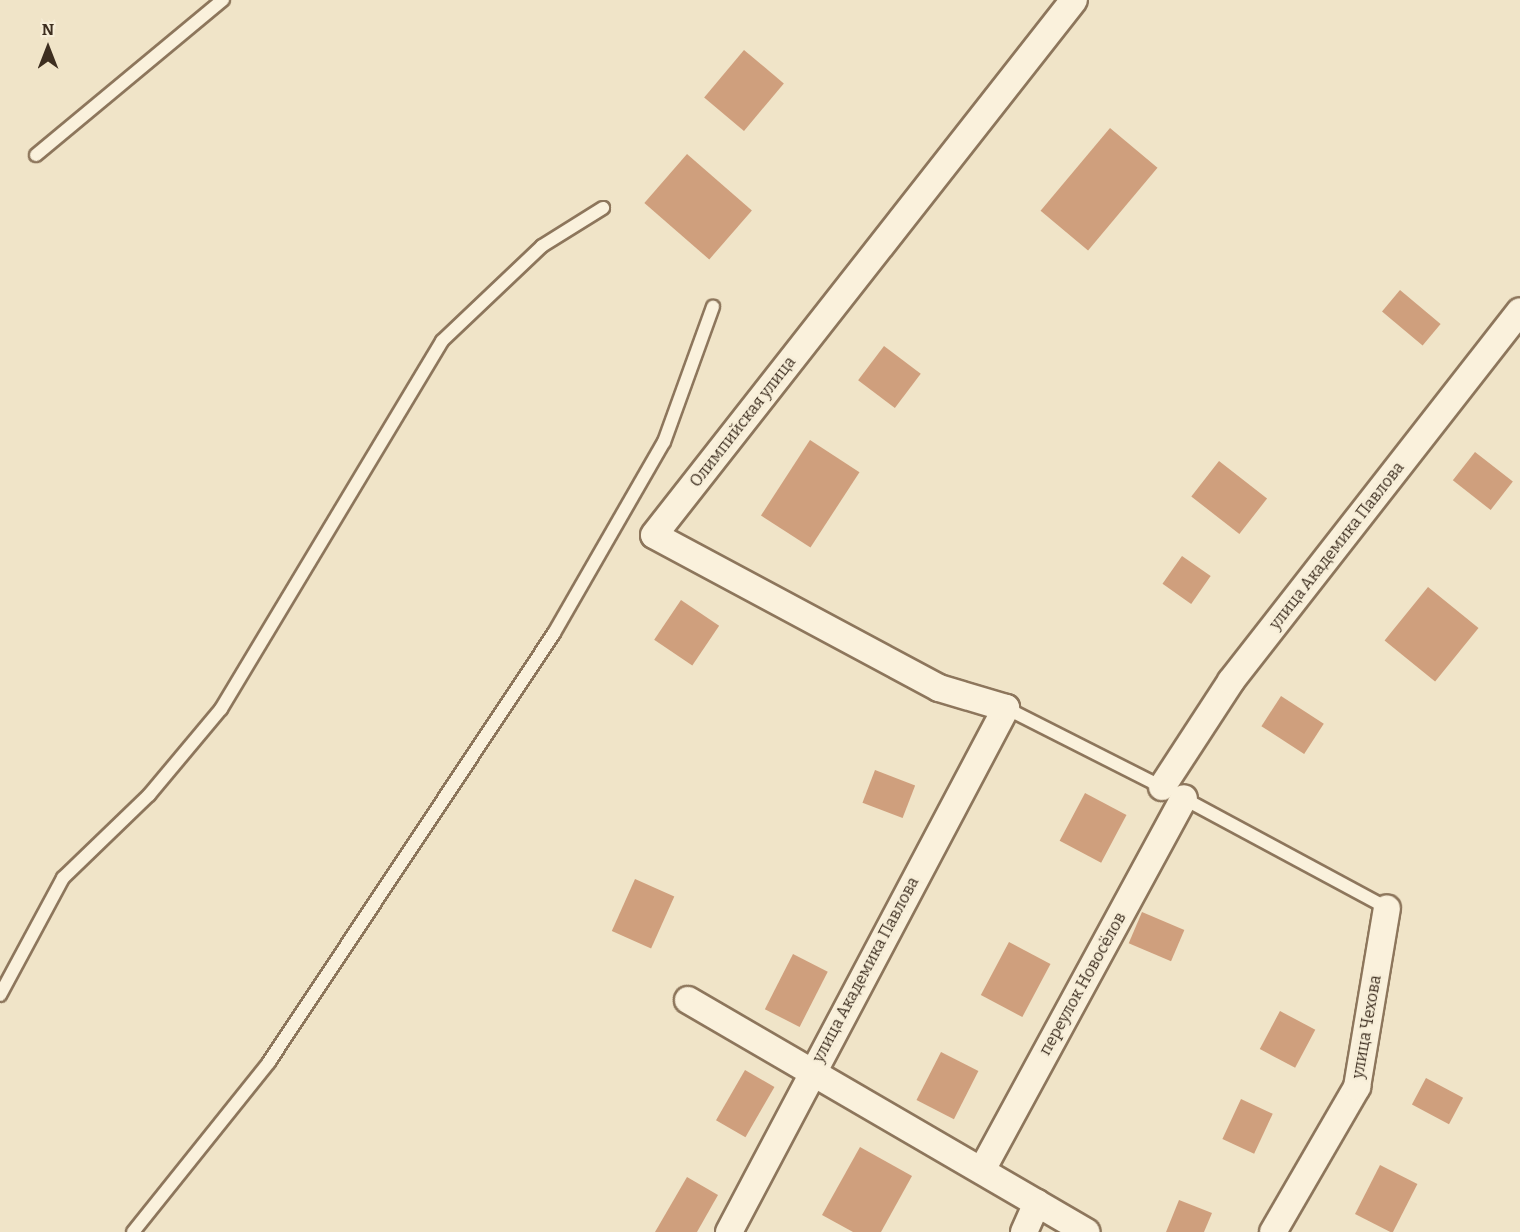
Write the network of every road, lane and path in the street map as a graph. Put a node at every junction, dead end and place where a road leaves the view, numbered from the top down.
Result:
1 (223, 0) edge
2 (1074, 0) edge
3 (36, 154) dead end
4 (603, 208) dead end
5 (713, 307) dead end
6 (1520, 311) edge
7 (1006, 708) junction
8 (1173, 793) junction
9 (1387, 908) joint
10 (0, 995) edge
11 (688, 1000) dead end
12 (813, 1069) junction
13 (982, 1170) junction
14 (1037, 1203) junction
15 (133, 1232) edge
16 (729, 1232) edge
17 (1024, 1232) edge
18 (1086, 1232) edge
19 (1273, 1232) edge

1 - 3 lane
2 - 7 street, Олимпийская улица
4 - 10 lane
5 - 15 lane
6 - 8 street, улица Академика Павлова
7 - 8 lane
7 - 12 street, улица Академика Павлова
8 - 9 lane
8 - 13 street, переулок Новосёлов
9 - 19 street, улица Чехова
11 - 12 street
12 - 13 street
12 - 16 street, улица Академика Павлова
13 - 14 street
14 - 17 street
14 - 18 street

